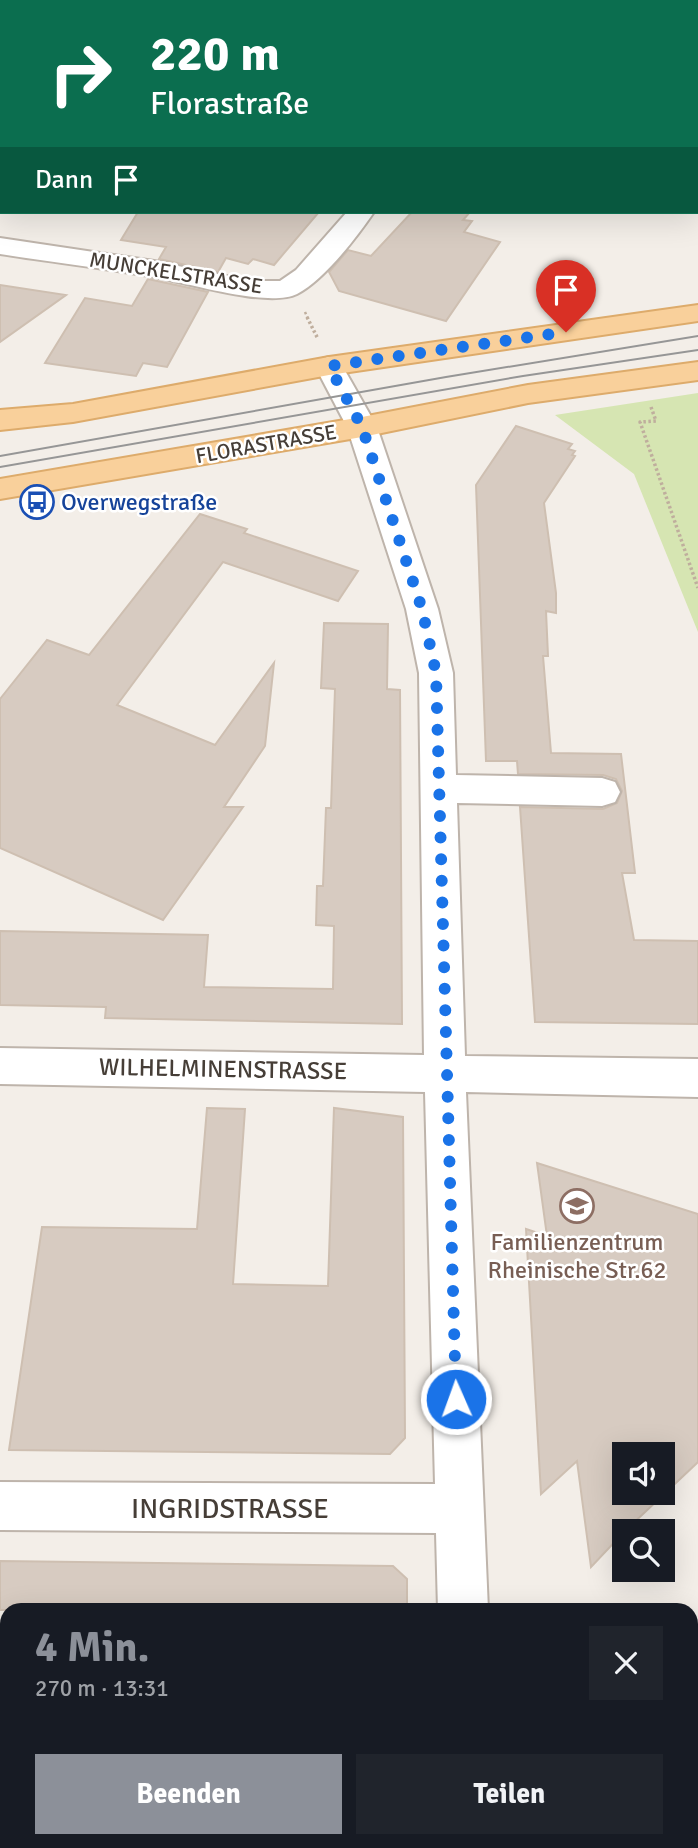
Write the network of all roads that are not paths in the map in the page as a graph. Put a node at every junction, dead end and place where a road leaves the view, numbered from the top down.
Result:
1 (359, 214) edge
2 (0, 246) edge
3 (698, 313) edge
4 (324, 354) junction
5 (698, 371) edge
6 (0, 421) edge
7 (362, 427) junction
8 (0, 489) edge
9 (441, 789) junction
10 (601, 792) dead end
11 (0, 1066) edge
12 (445, 1072) junction
13 (698, 1078) edge
14 (0, 1506) edge
15 (460, 1509) junction
16 (463, 1603) edge

1 - 2 street, MUNCKELSTRASSE
3 - 4 main road
4 - 6 main road
4 - 7 street
5 - 7 main road, FLORASTRASSE
7 - 8 main road, FLORASTRASSE
7 - 9 street
9 - 10 street
9 - 12 street
11 - 12 street, WILHELMINENSTRASSE
12 - 13 street, WILHELMINENSTRASSE
12 - 15 street
14 - 15 street, INGRIDSTRASSE
15 - 16 street

